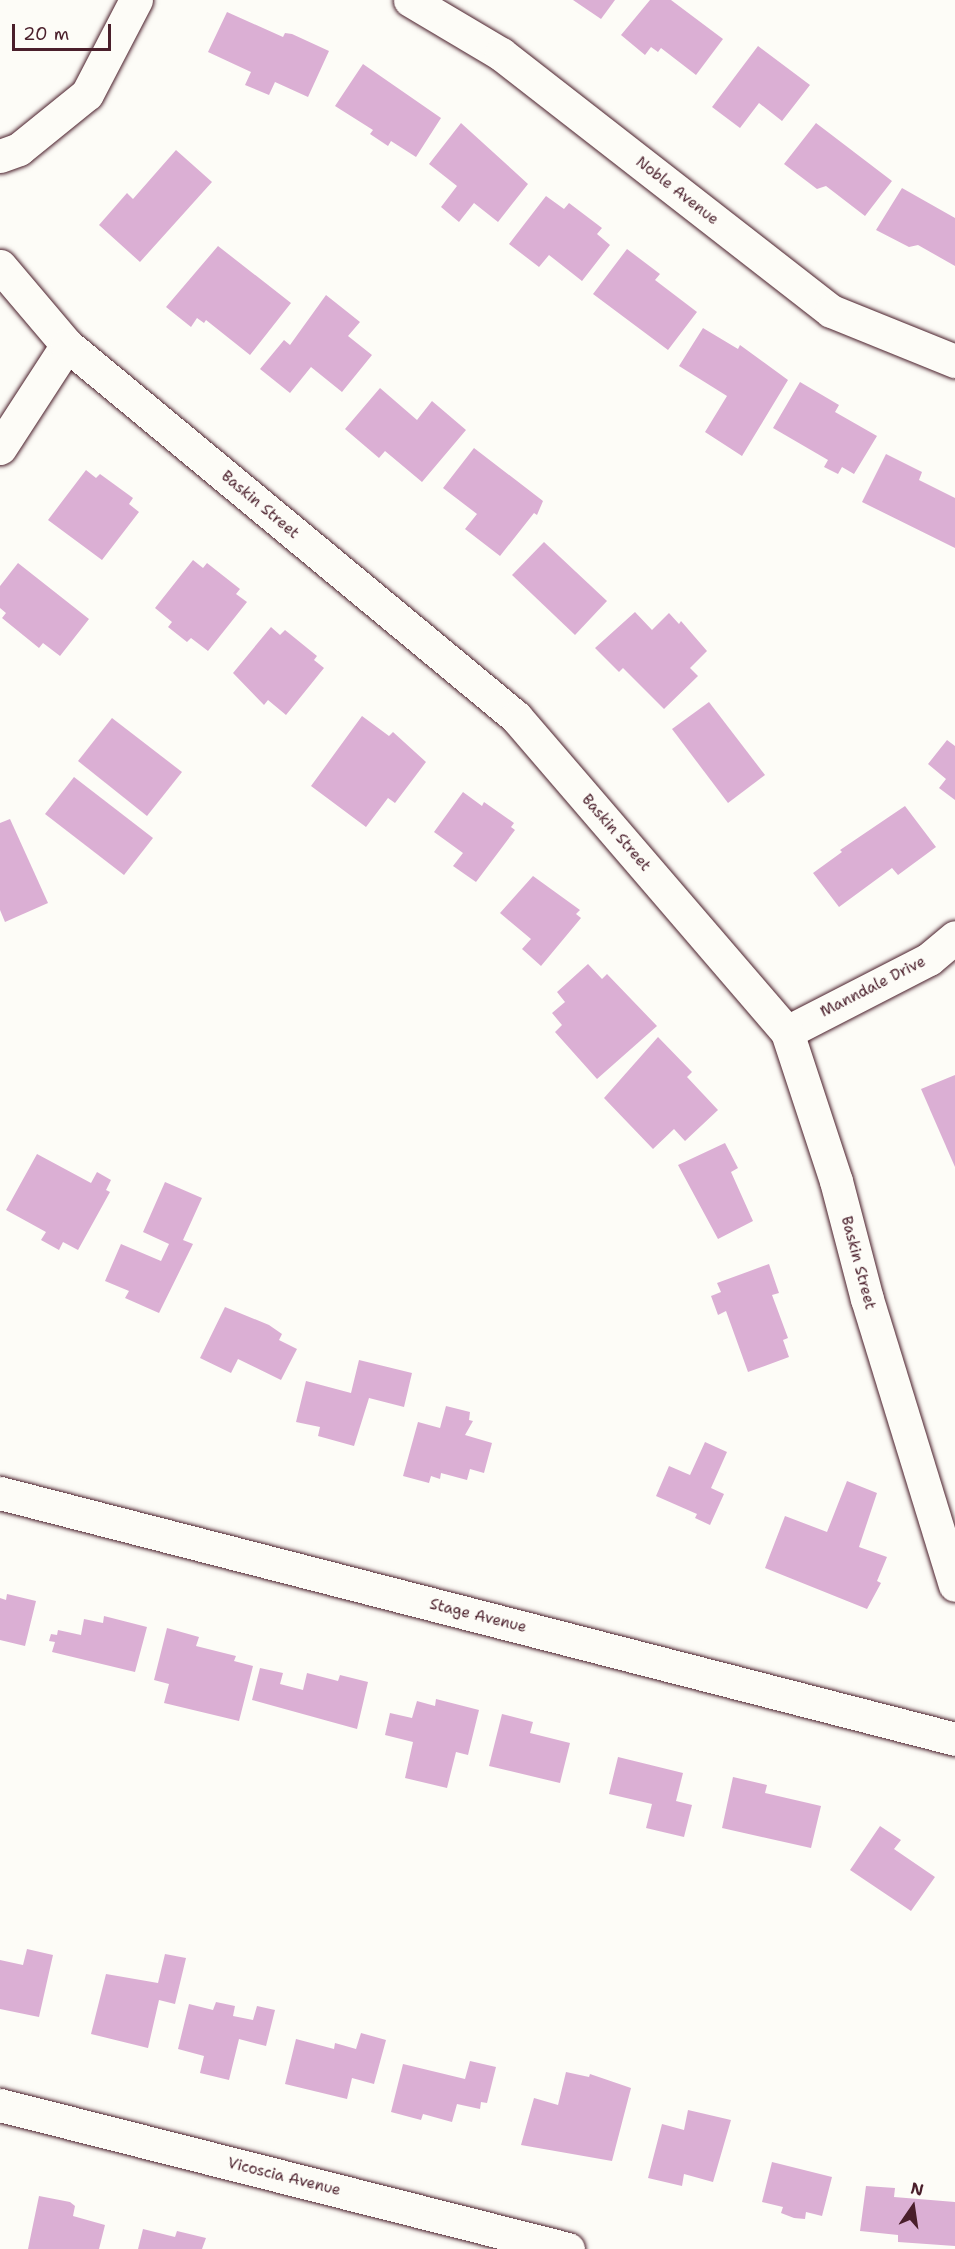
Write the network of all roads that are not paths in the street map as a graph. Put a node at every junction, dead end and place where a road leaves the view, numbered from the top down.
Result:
1 (136, 0) edge
2 (410, 0) edge
3 (0, 156) edge
4 (0, 266) edge
5 (67, 345) junction
6 (955, 361) edge
7 (0, 448) edge
8 (955, 937) edge
9 (787, 1032) junction
10 (0, 1493) edge
11 (955, 1585) edge
12 (955, 1739) edge
13 (0, 2105) edge
14 (568, 2249) edge

1 - 3 street
2 - 6 street, Noble Avenue
4 - 5 street, Baskin Street
5 - 7 street
5 - 9 street, Baskin Street
8 - 9 street, Manndale Drive
9 - 11 street, Baskin Street
10 - 12 street, Stage Avenue
13 - 14 street, Vicoscia Avenue

